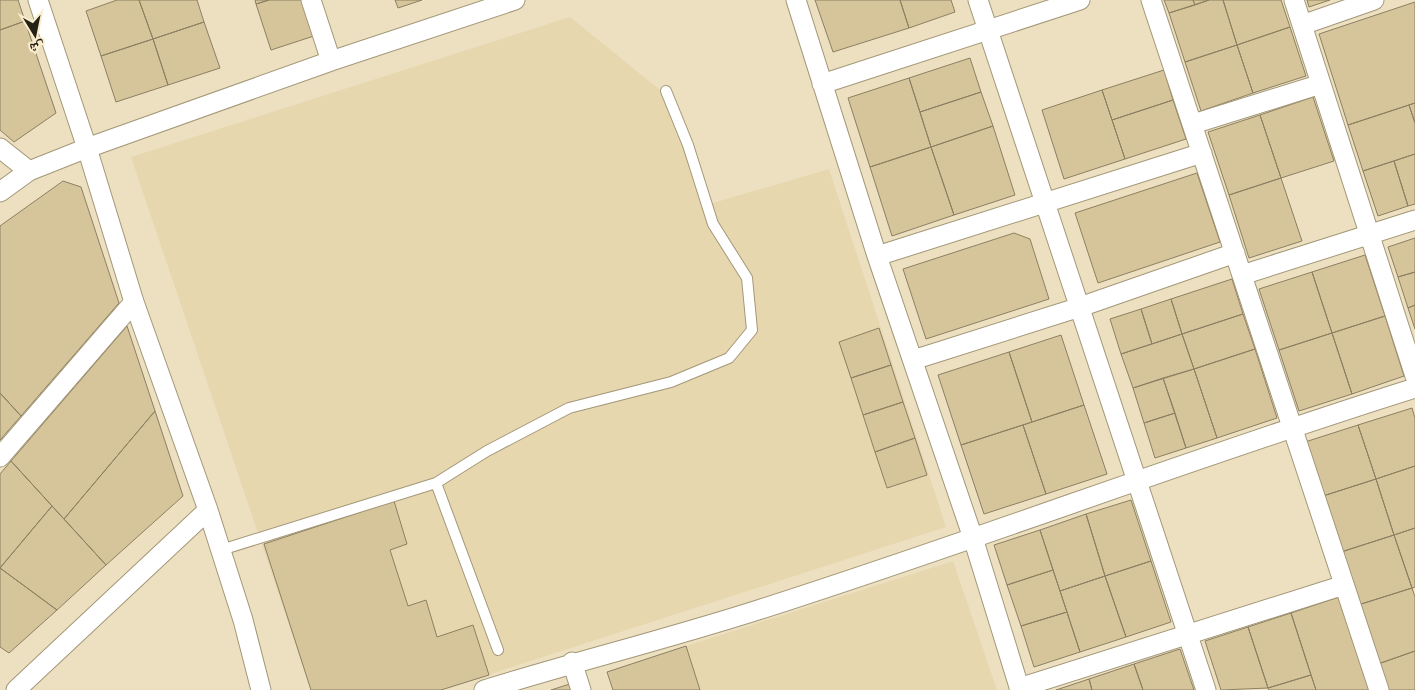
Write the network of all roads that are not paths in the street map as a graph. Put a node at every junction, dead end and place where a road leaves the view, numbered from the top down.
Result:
1 (38, 0) edge
2 (311, 0) edge
3 (515, 0) edge
4 (796, 0) edge
5 (978, 0) edge
6 (1080, 0) edge
7 (1151, 0) edge
8 (1294, 0) edge
9 (1374, 0) edge
10 (1302, 25) junction
11 (988, 30) junction
12 (331, 61) junction
13 (822, 84) junction
14 (1321, 84) junction
15 (666, 91) dead end
16 (1193, 124) junction
17 (0, 148) edge
18 (87, 148) junction
19 (1202, 153) junction
20 (28, 171) junction
21 (0, 192) edge
22 (1045, 202) junction
23 (1415, 220) edge
24 (1371, 235) junction
25 (1235, 253) junction
26 (877, 256) junction
27 (1242, 276) junction
28 (134, 302) junction
29 (1080, 307) junction
30 (912, 360) junction
31 (1415, 376) edge
32 (1415, 388) edge
33 (1292, 427) junction
34 (0, 457) edge
35 (1138, 482) junction
36 (436, 483) junction
37 (208, 510) junction
38 (973, 538) junction
39 (221, 550) junction
40 (1344, 585) junction
41 (1187, 634) junction
42 (498, 650) dead end
43 (572, 662) junction
44 (1020, 689) edge
45 (16, 690) edge
46 (261, 690) edge
47 (484, 690) edge
48 (582, 690) edge
49 (1206, 690) edge
50 (1380, 690) edge

1 - 18 street
2 - 12 street
3 - 12 street
4 - 13 street
5 - 11 street
6 - 11 street
7 - 16 street
8 - 10 street
9 - 10 street
10 - 14 street
11 - 13 street
11 - 22 street
12 - 18 street
13 - 26 street
14 - 16 street
14 - 24 street
15 - 36 lane
16 - 19 street
17 - 20 street
18 - 20 street
18 - 28 street
19 - 22 street
19 - 25 street
20 - 21 street
22 - 26 street
22 - 29 street
23 - 24 street
24 - 27 street
24 - 31 street
25 - 27 street
25 - 29 street
26 - 30 street
27 - 33 street
28 - 34 street
28 - 37 street
29 - 30 street
29 - 35 street
30 - 38 street
32 - 33 street
33 - 35 street
33 - 40 street
35 - 38 street
35 - 41 street
36 - 39 lane
36 - 42 lane
37 - 39 street
37 - 45 street
38 - 43 street
38 - 44 street
39 - 46 street
40 - 41 street
40 - 50 street
41 - 44 street
41 - 49 street
43 - 47 street
43 - 48 street

